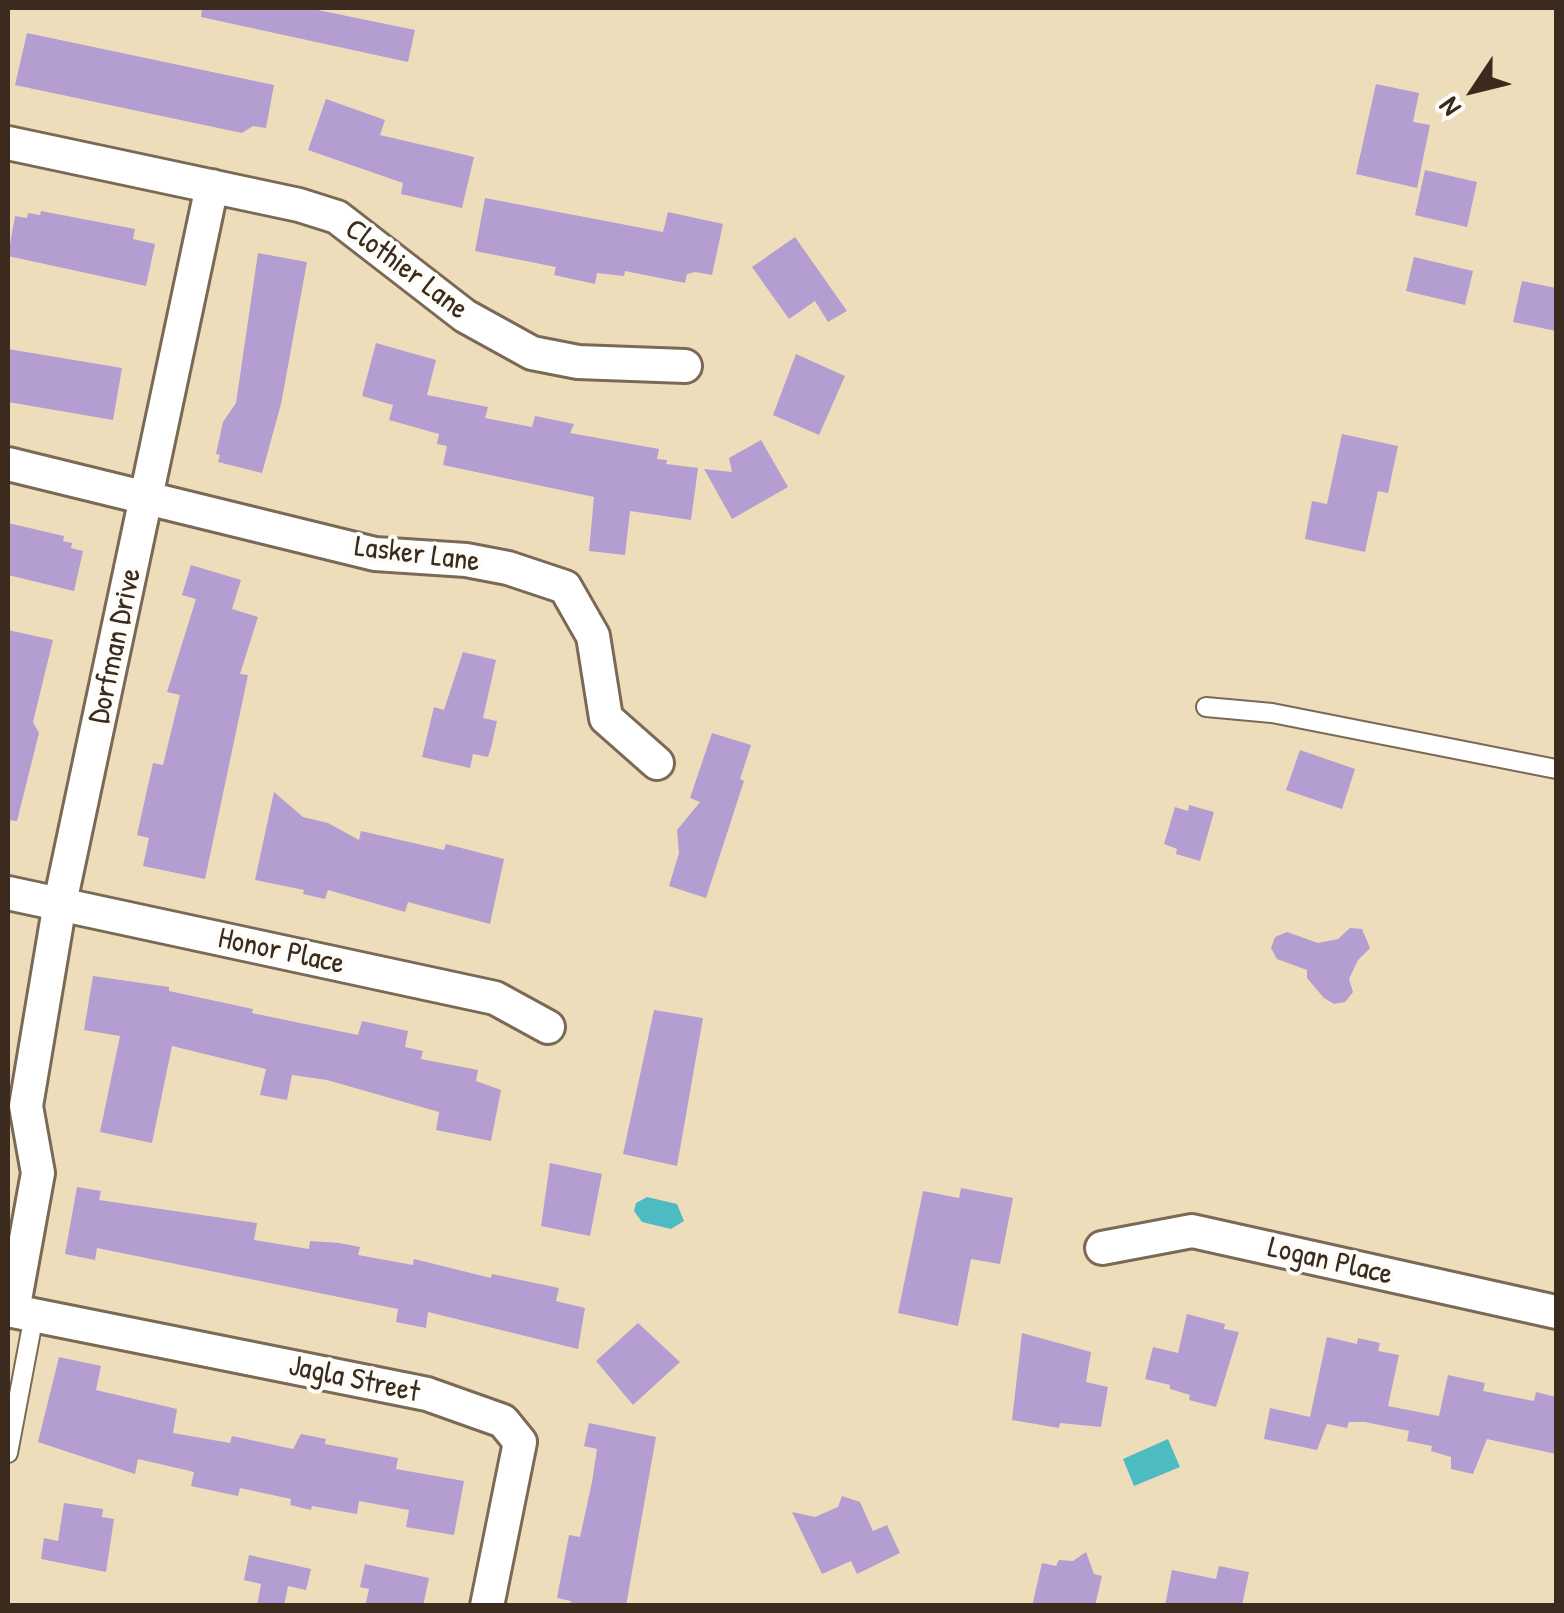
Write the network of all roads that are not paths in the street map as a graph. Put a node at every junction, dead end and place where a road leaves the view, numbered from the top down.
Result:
1 (8, 143) edge
2 (212, 186) junction
3 (685, 366) dead end
4 (8, 464) edge
5 (148, 496) junction
6 (1206, 708) dead end
7 (657, 762) dead end
8 (1556, 770) edge
9 (8, 893) edge
10 (60, 903) junction
11 (548, 1027) dead end
12 (1102, 1248) dead end
13 (18, 1312) edge
14 (1556, 1312) edge
15 (8, 1453) edge
16 (487, 1606) edge

1 - 2 street, Clothier Lane
2 - 3 street, Clothier Lane
2 - 5 street, Dorfman Drive
4 - 5 street, Lasker Lane
5 - 7 street, Lasker Lane
5 - 10 street, Dorfman Drive
6 - 8 lane
9 - 10 street, Honor Place
10 - 11 street, Honor Place
10 - 13 street, Dorfman Drive
12 - 14 street, Logan Place
13 - 15 lane
13 - 16 street, Jagla Street

